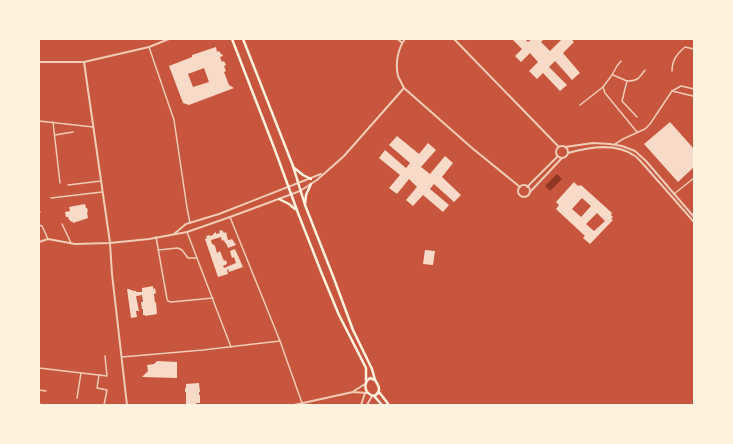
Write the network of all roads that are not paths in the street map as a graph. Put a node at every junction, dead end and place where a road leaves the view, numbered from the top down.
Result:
1 (169, 39) edge
2 (232, 39) edge
3 (243, 39) edge
4 (398, 39) edge
5 (406, 39) edge
6 (454, 39) edge
7 (402, 43) junction
8 (148, 46) junction
9 (694, 49) edge
10 (39, 62) edge
11 (84, 62) junction
12 (621, 62) dead end
13 (645, 70) dead end
14 (672, 70) dead end
15 (612, 75) junction
16 (627, 81) junction
17 (603, 87) junction
18 (404, 88) junction
19 (694, 89) edge
20 (672, 91) junction
21 (693, 96) dead end
22 (580, 105) dead end
23 (637, 117) dead end
24 (39, 121) edge
25 (53, 122) junction
26 (93, 127) junction
27 (73, 132) dead end
28 (637, 132) junction
29 (55, 135) junction
30 (615, 144) junction
31 (565, 147) junction
32 (559, 148) junction
33 (568, 153) junction
34 (558, 156) junction
35 (562, 158) junction
36 (293, 166) junction
37 (324, 173) junction
38 (694, 178) edge
39 (311, 179) junction
40 (101, 182) junction
41 (60, 183) dead end
42 (298, 183) junction
43 (311, 184) junction
44 (68, 185) dead end
45 (527, 186) junction
46 (288, 187) junction
47 (520, 187) junction
48 (300, 191) junction
49 (102, 192) junction
50 (530, 192) junction
51 (674, 194) junction
52 (291, 195) junction
53 (50, 198) dead end
54 (278, 199) junction
55 (305, 205) junction
56 (297, 211) junction
57 (230, 217) junction
58 (694, 217) edge
59 (694, 222) edge
60 (190, 223) junction
61 (62, 224) dead end
62 (39, 225) edge
63 (186, 232) junction
64 (174, 234) junction
65 (156, 237) junction
66 (48, 239) junction
67 (39, 242) edge
68 (71, 243) junction
69 (110, 243) junction
70 (158, 250) junction
71 (197, 258) junction
72 (213, 298) junction
73 (280, 342) junction
74 (231, 347) junction
75 (105, 356) dead end
76 (122, 357) junction
77 (39, 368) edge
78 (80, 373) junction
79 (99, 375) junction
80 (375, 380) junction
81 (366, 383) junction
82 (39, 390) edge
83 (46, 391) dead end
84 (353, 392) junction
85 (366, 392) junction
86 (379, 392) junction
87 (373, 396) junction
88 (77, 398) dead end
89 (302, 403) junction
90 (39, 404) edge
91 (43, 405) edge
92 (104, 405) edge
93 (127, 405) edge
94 (294, 405) edge
95 (361, 405) edge
96 (367, 405) edge
97 (382, 405) edge
98 (389, 405) edge

1 - 8 street
2 - 46 main road
3 - 36 main road
4 - 7 street
5 - 7 street
6 - 32 street
7 - 18 street
8 - 11 street
8 - 60 street
9 - 14 street
10 - 11 street
11 - 26 street
12 - 15 street
13 - 16 street
15 - 16 street
15 - 17 street
16 - 23 street
17 - 22 street
17 - 28 street
18 - 37 street
18 - 47 street
19 - 20 street
20 - 21 street
20 - 28 street
24 - 25 street
25 - 26 street
25 - 29 street
26 - 40 street
27 - 29 street
28 - 30 street
29 - 41 street
30 - 31 street
30 - 51 street
31 - 32 street
31 - 33 street
32 - 34 street
33 - 35 street
33 - 59 street
34 - 35 street
34 - 45 street
35 - 50 street
36 - 39 main road
36 - 42 main road
37 - 39 street
37 - 43 street
38 - 51 street
39 - 42 street
40 - 44 street
40 - 49 street
42 - 46 street
42 - 48 main road
43 - 48 street
43 - 55 main road
45 - 47 street
45 - 50 street
46 - 52 main road
46 - 60 street
47 - 50 street
48 - 52 street
48 - 55 main road
49 - 53 street
49 - 69 street
51 - 58 street
52 - 54 street
52 - 56 main road
54 - 56 main road
54 - 57 street
55 - 80 main road
56 - 81 main road
57 - 63 street
57 - 73 street
60 - 64 street
61 - 68 street
62 - 66 street
63 - 64 street
63 - 71 street
64 - 65 street
65 - 69 street
65 - 70 street
66 - 67 street
66 - 68 street
68 - 69 street
69 - 76 street
70 - 71 street
70 - 72 street
71 - 72 street
72 - 74 street
73 - 74 street
73 - 89 street
74 - 76 street
75 - 79 street
76 - 93 street
77 - 78 street
78 - 79 street
78 - 88 street
79 - 92 street
80 - 81 main road
80 - 86 main road
81 - 84 street
81 - 85 main road
82 - 83 street
84 - 85 street
84 - 89 street
85 - 87 main road
85 - 95 street
86 - 87 main road
86 - 98 main road
87 - 96 street
87 - 97 main road
89 - 94 street
90 - 91 street

